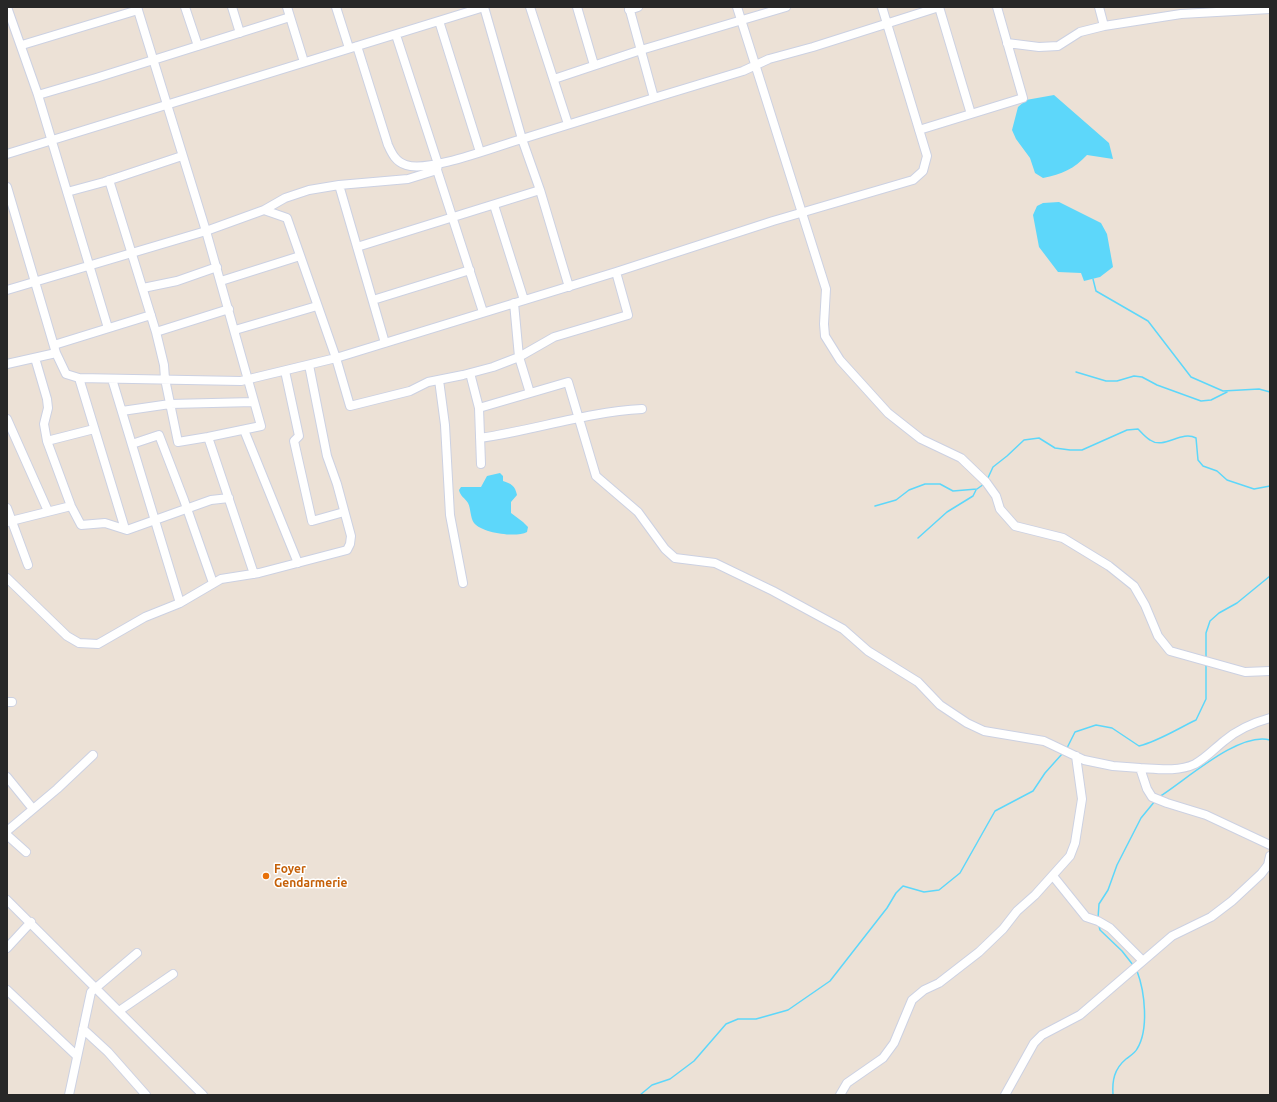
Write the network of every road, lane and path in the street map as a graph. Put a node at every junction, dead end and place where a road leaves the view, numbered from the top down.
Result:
1 (7, 7) edge
2 (185, 7) edge
3 (232, 7) edge
4 (287, 7) edge
5 (336, 7) edge
6 (484, 7) edge
7 (530, 7) edge
8 (577, 7) edge
9 (737, 7) edge
10 (786, 7) edge
11 (882, 7) edge
12 (939, 7) edge
13 (997, 7) edge
14 (1099, 7) edge
15 (137, 8) edge
16 (632, 8) edge
17 (1270, 9) edge
18 (290, 17) junction
19 (439, 21) junction
20 (741, 21) junction
21 (887, 24) junction
22 (1104, 26) junction
23 (240, 33) junction
24 (396, 34) junction
25 (1007, 43) junction
26 (22, 45) junction
27 (198, 46) junction
28 (353, 47) junction
29 (641, 50) junction
30 (152, 60) junction
31 (304, 62) junction
32 (594, 65) junction
33 (754, 65) junction
34 (554, 79) junction
35 (38, 95) junction
36 (654, 98) junction
37 (166, 106) junction
38 (971, 114) junction
39 (568, 124) junction
40 (918, 130) junction
41 (522, 139) junction
42 (51, 140) junction
43 (480, 152) junction
44 (7, 154) edge
45 (182, 156) junction
46 (438, 167) junction
47 (110, 180) junction
48 (339, 185) junction
49 (7, 187) edge
50 (540, 190) junction
51 (67, 192) junction
52 (494, 205) junction
53 (264, 210) junction
54 (801, 213) junction
55 (452, 219) junction
56 (206, 231) junction
57 (357, 247) junction
58 (133, 253) junction
59 (300, 256) junction
60 (90, 266) junction
61 (217, 267) junction
62 (470, 270) junction
63 (616, 272) junction
64 (220, 280) junction
65 (35, 281) junction
66 (569, 287) junction
67 (143, 288) junction
68 (7, 290) edge
69 (373, 300) junction
70 (524, 300) junction
71 (514, 303) junction
72 (317, 306) junction
73 (229, 309) junction
74 (483, 312) junction
75 (151, 315) junction
76 (108, 328) junction
77 (235, 330) junction
78 (156, 332) junction
79 (385, 343) junction
80 (55, 349) junction
81 (519, 357) junction
82 (36, 358) junction
83 (336, 358) junction
84 (7, 364) edge
85 (309, 365) junction
86 (285, 371) junction
87 (470, 373) junction
88 (79, 378) junction
89 (112, 379) junction
90 (165, 379) junction
91 (249, 380) junction
92 (440, 380) junction
93 (530, 394) junction
94 (254, 402) junction
95 (170, 404) junction
96 (479, 408) junction
97 (642, 409) dead end
98 (122, 412) junction
99 (579, 417) junction
100 (7, 419) edge
101 (94, 429) junction
102 (244, 430) junction
103 (208, 437) junction
104 (480, 438) junction
105 (47, 441) junction
106 (132, 444) junction
107 (482, 464) dead end
108 (229, 498) junction
109 (71, 506) junction
110 (187, 507) junction
111 (7, 508) edge
112 (48, 511) junction
113 (344, 512) junction
114 (155, 518) junction
115 (9, 521) edge
116 (125, 529) junction
117 (298, 563) junction
118 (28, 565) dead end
119 (254, 574) junction
120 (7, 578) edge
121 (213, 583) junction
122 (463, 583) dead end
123 (180, 603) junction
124 (1270, 671) edge
125 (1270, 718) edge
126 (93, 755) dead end
127 (1076, 756) junction
128 (1140, 768) junction
129 (7, 777) edge
130 (33, 809) junction
131 (7, 831) edge
132 (7, 835) edge
133 (1270, 845) edge
134 (26, 852) dead end
135 (1270, 856) edge
136 (1269, 864) edge
137 (1053, 876) junction
138 (7, 900) edge
139 (31, 922) junction
140 (7, 948) edge
141 (137, 953) dead end
142 (1143, 962) junction
143 (173, 974) dead end
144 (95, 989) junction
145 (7, 990) edge
146 (119, 1011) junction
147 (83, 1029) junction
148 (77, 1056) junction
149 (69, 1095) edge
150 (146, 1095) edge
151 (203, 1095) edge
152 (840, 1095) edge
153 (1005, 1095) edge

1 - 26 street
2 - 27 street
3 - 23 street
4 - 18 street
5 - 28 street
6 - 19 street
6 - 41 street
7 - 34 street
8 - 32 street
9 - 20 street
10 - 20 street
11 - 21 street
12 - 21 street
12 - 38 street
13 - 25 street
14 - 22 street
15 - 26 street
15 - 30 street
16 - 29 street
17 - 22 street
18 - 23 street
18 - 31 street
19 - 24 street
19 - 43 street
20 - 29 street
20 - 33 street
21 - 33 street
21 - 40 street
22 - 25 street
23 - 27 street
24 - 28 street
24 - 46 street
25 - 38 street
26 - 35 street
27 - 30 street
28 - 31 street
28 - 46 street
29 - 32 street
29 - 36 street
30 - 35 street
30 - 37 street
31 - 37 street
32 - 34 street
33 - 36 street
33 - 54 street
34 - 39 street
35 - 42 street
36 - 39 street
37 - 42 street
37 - 45 street
38 - 40 street
39 - 41 street
40 - 54 street
41 - 43 street
41 - 50 street
42 - 44 street
42 - 51 street
43 - 46 street
45 - 47 street
45 - 56 street
46 - 48 street
46 - 55 street
47 - 51 street
47 - 58 street
48 - 53 street
48 - 57 street
49 - 65 street
50 - 52 street
50 - 66 street
51 - 60 street
52 - 55 street
52 - 70 street
53 - 56 street
53 - 59 street
54 - 63 street
54 - 124 street
55 - 57 street
55 - 62 street
56 - 58 street
56 - 61 street
57 - 69 street
58 - 60 street
58 - 67 street
59 - 64 street
59 - 72 street
60 - 65 street
60 - 76 street
61 - 64 street
61 - 67 street
62 - 69 street
62 - 74 street
63 - 66 street
63 - 81 street
64 - 73 street
65 - 68 street
65 - 80 street
66 - 70 street
67 - 75 street
69 - 79 street
70 - 71 street
71 - 74 street
71 - 81 street
72 - 77 street
72 - 83 street
73 - 77 street
73 - 78 street
74 - 79 street
75 - 76 street
75 - 78 street
76 - 80 street
77 - 91 street
78 - 90 street
79 - 83 street
80 - 82 street
80 - 88 street
81 - 87 street
81 - 93 street
82 - 84 street
82 - 105 street
83 - 85 street
83 - 92 street
85 - 86 street
85 - 113 street
86 - 91 street
86 - 113 street
87 - 92 street
87 - 96 street
88 - 89 street
88 - 101 street
89 - 90 street
89 - 98 street
90 - 91 street
90 - 95 street
91 - 94 street
92 - 122 street
93 - 96 street
93 - 99 street
94 - 95 street
94 - 102 street
95 - 98 street
95 - 103 street
96 - 104 street
97 - 99 street
98 - 106 street
99 - 104 street
99 - 127 street
100 - 112 street
101 - 105 street
101 - 116 street
102 - 103 street
102 - 117 street
103 - 108 street
104 - 107 street
105 - 109 street
106 - 110 street
106 - 114 street
108 - 110 street
108 - 119 street
109 - 112 street
109 - 116 street
110 - 114 street
110 - 121 street
111 - 115 street
112 - 115 street
113 - 117 street
114 - 116 street
114 - 123 street
115 - 118 street
117 - 119 street
119 - 121 street
120 - 123 street
121 - 123 street
125 - 128 street
126 - 130 street
127 - 128 street
127 - 137 street
128 - 133 street
129 - 130 street
130 - 131 street
132 - 134 street
135 - 136 street
136 - 142 street
137 - 142 street
137 - 152 street
138 - 139 street
139 - 140 street
139 - 144 street
141 - 144 street
142 - 153 street
143 - 146 street
144 - 146 street
144 - 147 street
145 - 148 street
146 - 151 street
147 - 148 street
147 - 150 street
148 - 149 street

